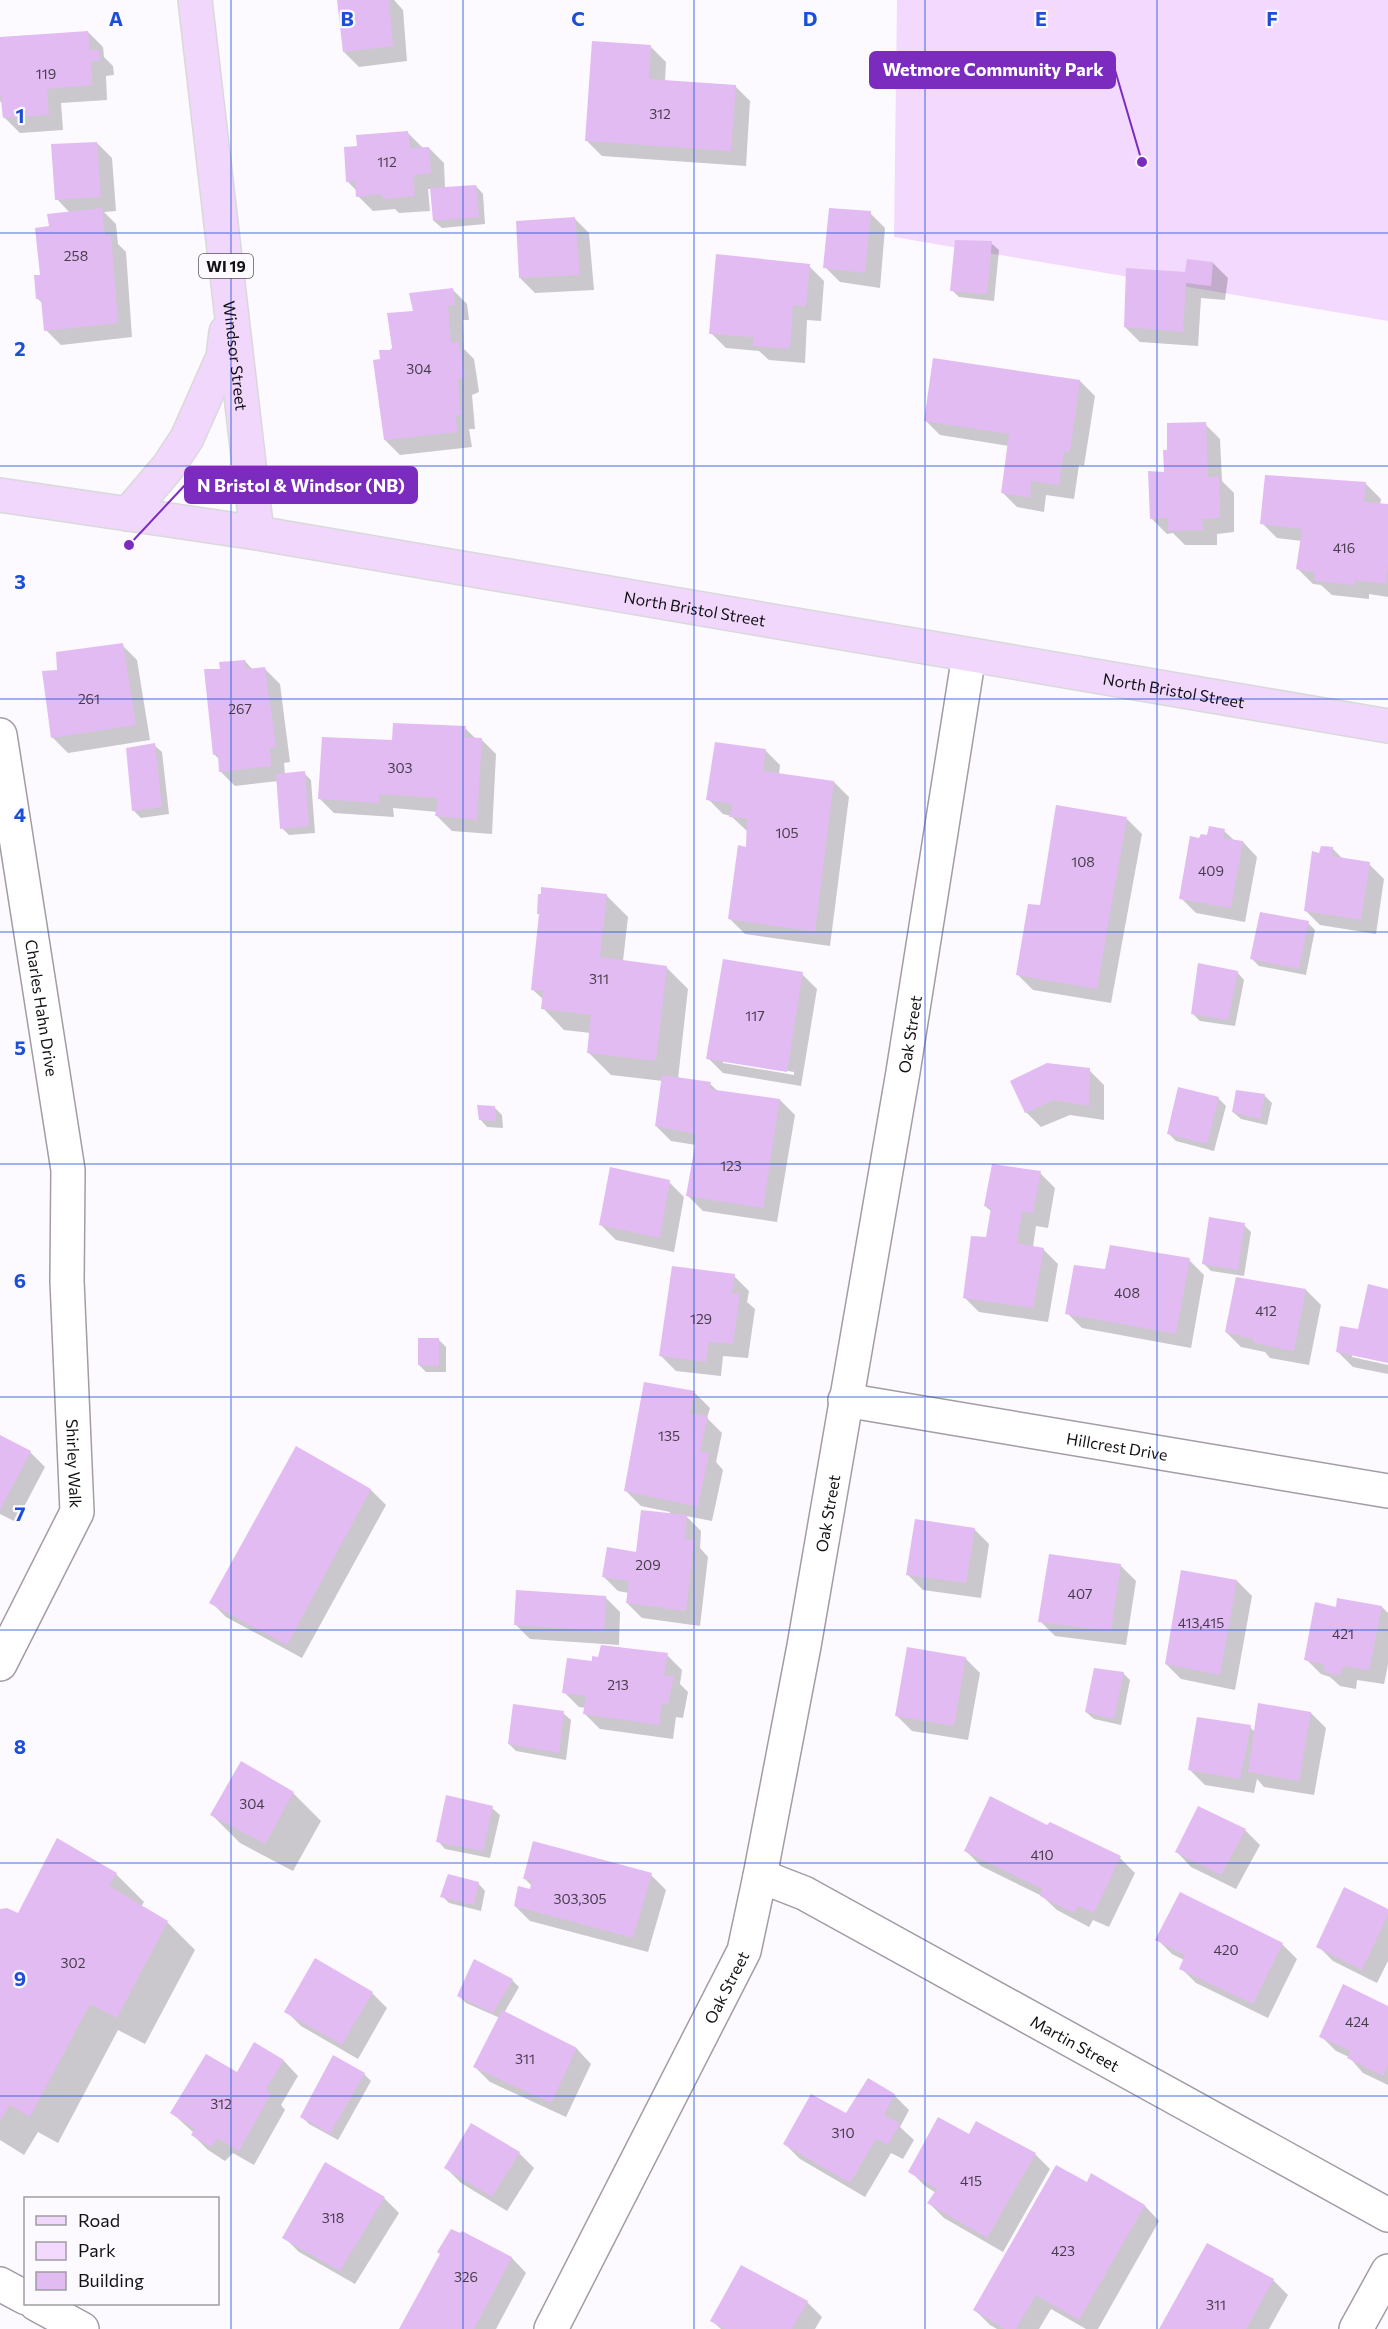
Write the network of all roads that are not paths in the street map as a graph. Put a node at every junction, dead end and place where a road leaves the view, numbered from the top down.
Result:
1 (195, 0) edge
2 (230, 301) junction
3 (0, 495) edge
4 (128, 514) junction
5 (257, 533) junction
6 (969, 655) junction
7 (1388, 726) edge
8 (0, 735) edge
9 (67, 1281) joint
10 (845, 1401) junction
11 (1388, 1491) edge
12 (0, 1664) edge
13 (760, 1876) junction
14 (1388, 2215) edge
15 (1388, 2271) edge
16 (38, 2305) edge
17 (82, 2329) edge
18 (551, 2329) edge
19 (1356, 2329) edge

1 - 2 main road, Windsor Street / WI 19
2 - 4 main road
2 - 5 main road, Windsor Street / WI 19
3 - 4 main road, North Bristol Street
4 - 5 main road, North Bristol Street
5 - 6 main road, North Bristol Street
6 - 7 main road, North Bristol Street
6 - 10 street, Oak Street
8 - 9 street, Charles Hahn Drive
9 - 12 street, Shirley Walk
10 - 11 street, Hillcrest Drive
10 - 13 street, Oak Street
13 - 14 street, Martin Street
13 - 18 street, Oak Street
15 - 19 street
16 - 17 street

